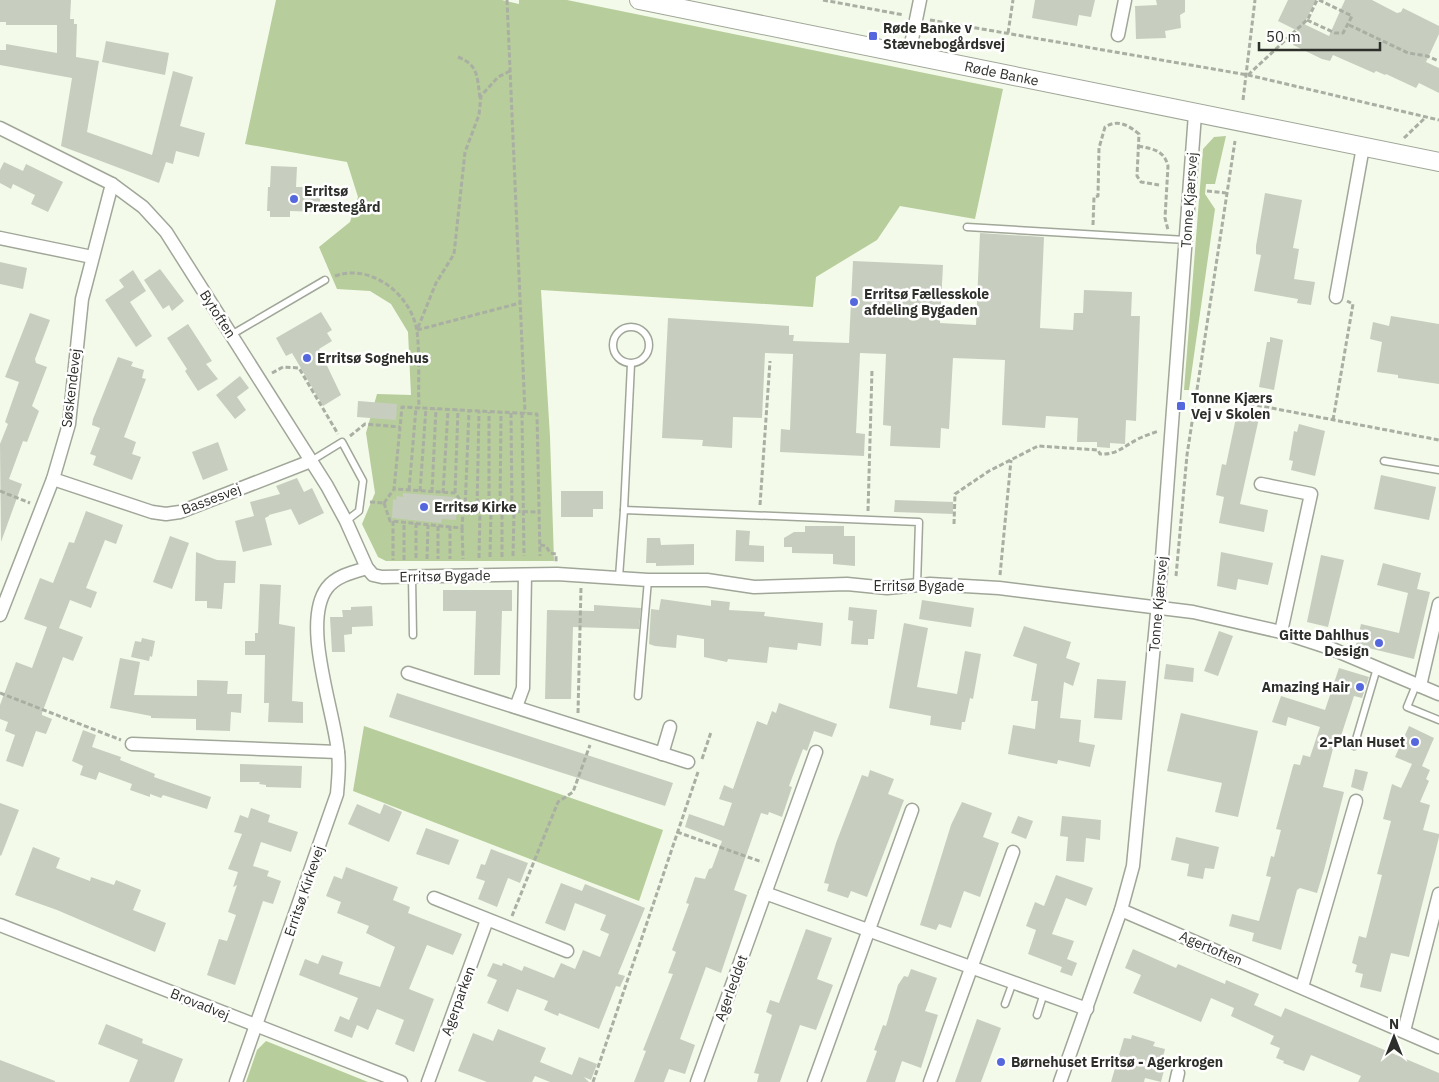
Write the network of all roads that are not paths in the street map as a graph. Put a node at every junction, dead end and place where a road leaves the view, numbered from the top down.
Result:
1 (639, 0) edge
2 (920, 0) edge
3 (1125, 0) edge
4 (1118, 35) dead end
5 (909, 54) junction
6 (1195, 114) junction
7 (0, 128) edge
8 (1364, 147) junction
9 (1439, 162) edge
10 (112, 184) junction
11 (967, 228) dead end
12 (0, 238) edge
13 (1186, 240) junction
14 (92, 257) junction
15 (325, 280) road end
16 (1336, 297) road end
17 (231, 335) junction
18 (631, 364) junction
19 (310, 461) junction
20 (1384, 461) dead end
21 (1439, 470) edge
22 (53, 479) junction
23 (1261, 484) dead end
24 (624, 510) junction
25 (346, 521) junction
26 (367, 568) junction
27 (525, 575) junction
28 (412, 577) junction
29 (619, 577) junction
30 (648, 580) junction
31 (917, 585) junction
32 (1439, 604) edge
33 (1158, 608) junction
34 (0, 615) edge
35 (1281, 632) junction
36 (414, 635) dead end
37 (1377, 668) junction
38 (408, 673) dead end
39 (1418, 685) junction
40 (1439, 694) edge
41 (638, 696) dead end
42 (516, 707) junction
43 (1439, 720) edge
44 (670, 726) dead end
45 (132, 744) road end
46 (1354, 746) dead end
47 (338, 752) junction
48 (816, 752) dead end
49 (662, 754) junction
50 (688, 762) dead end
51 (1356, 801) dead end
52 (912, 810) dead end
53 (1013, 852) dead end
54 (765, 893) junction
55 (1439, 894) edge
56 (434, 898) dead end
57 (1121, 910) junction
58 (488, 920) junction
59 (0, 925) edge
60 (869, 930) junction
61 (567, 951) dead end
62 (972, 967) junction
63 (1013, 982) junction
64 (1302, 987) junction
65 (1044, 993) junction
66 (1006, 1004) dead end
67 (1087, 1009) junction
68 (1037, 1015) dead end
69 (256, 1026) junction
70 (1404, 1031) junction
71 (1439, 1047) edge
72 (236, 1082) edge
73 (401, 1082) edge
74 (428, 1082) edge
75 (697, 1082) edge
76 (814, 1082) edge
77 (930, 1082) edge
78 (1060, 1082) edge

1 - 5 street, Røde Banke
2 - 5 street
3 - 4 street
5 - 6 street, Røde Banke
6 - 8 street, Røde Banke
6 - 13 street, Tonne Kjærsvej
7 - 10 street, Bytoften
8 - 9 street, Røde Banke
8 - 16 street
10 - 14 street, Søskendevej
10 - 17 street, Bytoften
11 - 13 lane
12 - 14 street
13 - 33 street, Tonne Kjærsvej
14 - 22 street, Søskendevej
15 - 17 lane
17 - 19 street, Bytoften
18 - 18 lane
18 - 24 lane
19 - 22 street, Bassesvej
19 - 25 street, Bytoften
19 - 25 lane
20 - 21 lane
22 - 34 street, Søskendevej
23 - 35 street
24 - 29 lane
24 - 31 lane
25 - 26 street, Bytoften
26 - 28 street, Erritsø Bygade
26 - 47 street, Erritsø Kirkevej
27 - 28 street, Erritsø Bygade
27 - 29 street, Erritsø Bygade
27 - 42 street
28 - 36 lane
29 - 30 street, Erritsø Bygade
30 - 31 street, Erritsø Bygade
30 - 41 lane
31 - 33 street, Erritsø Bygade
32 - 39 street
33 - 35 street, Erritsø Bygade
33 - 57 street, Tonne Kjærsvej
35 - 37 street, Erritsø Bygade
37 - 39 street, Erritsø Bygade
37 - 46 lane
38 - 42 street
39 - 40 street, Erritsø Bygade
39 - 43 lane
42 - 49 street
44 - 49 street
45 - 47 street
47 - 69 street, Erritsø Kirkevej
48 - 54 street, Agerleddet
49 - 50 street
51 - 64 street
52 - 60 street
53 - 62 street
54 - 60 street
54 - 75 street, Agerleddet
55 - 70 street
56 - 58 street
57 - 64 street, Agertoften
57 - 67 street, Tonne Kjærsvej
58 - 61 street
58 - 74 street, Agerparken
59 - 69 street, Brovadvej
60 - 62 street
60 - 76 street
62 - 63 street
62 - 77 street
63 - 65 street
63 - 66 lane
64 - 70 street, Agertoften
65 - 67 street
65 - 68 lane
67 - 78 street, Tonne Kjærsvej
69 - 72 street, Erritsø Kirkevej
69 - 73 street, Brovadvej
70 - 71 street, Agertoften

